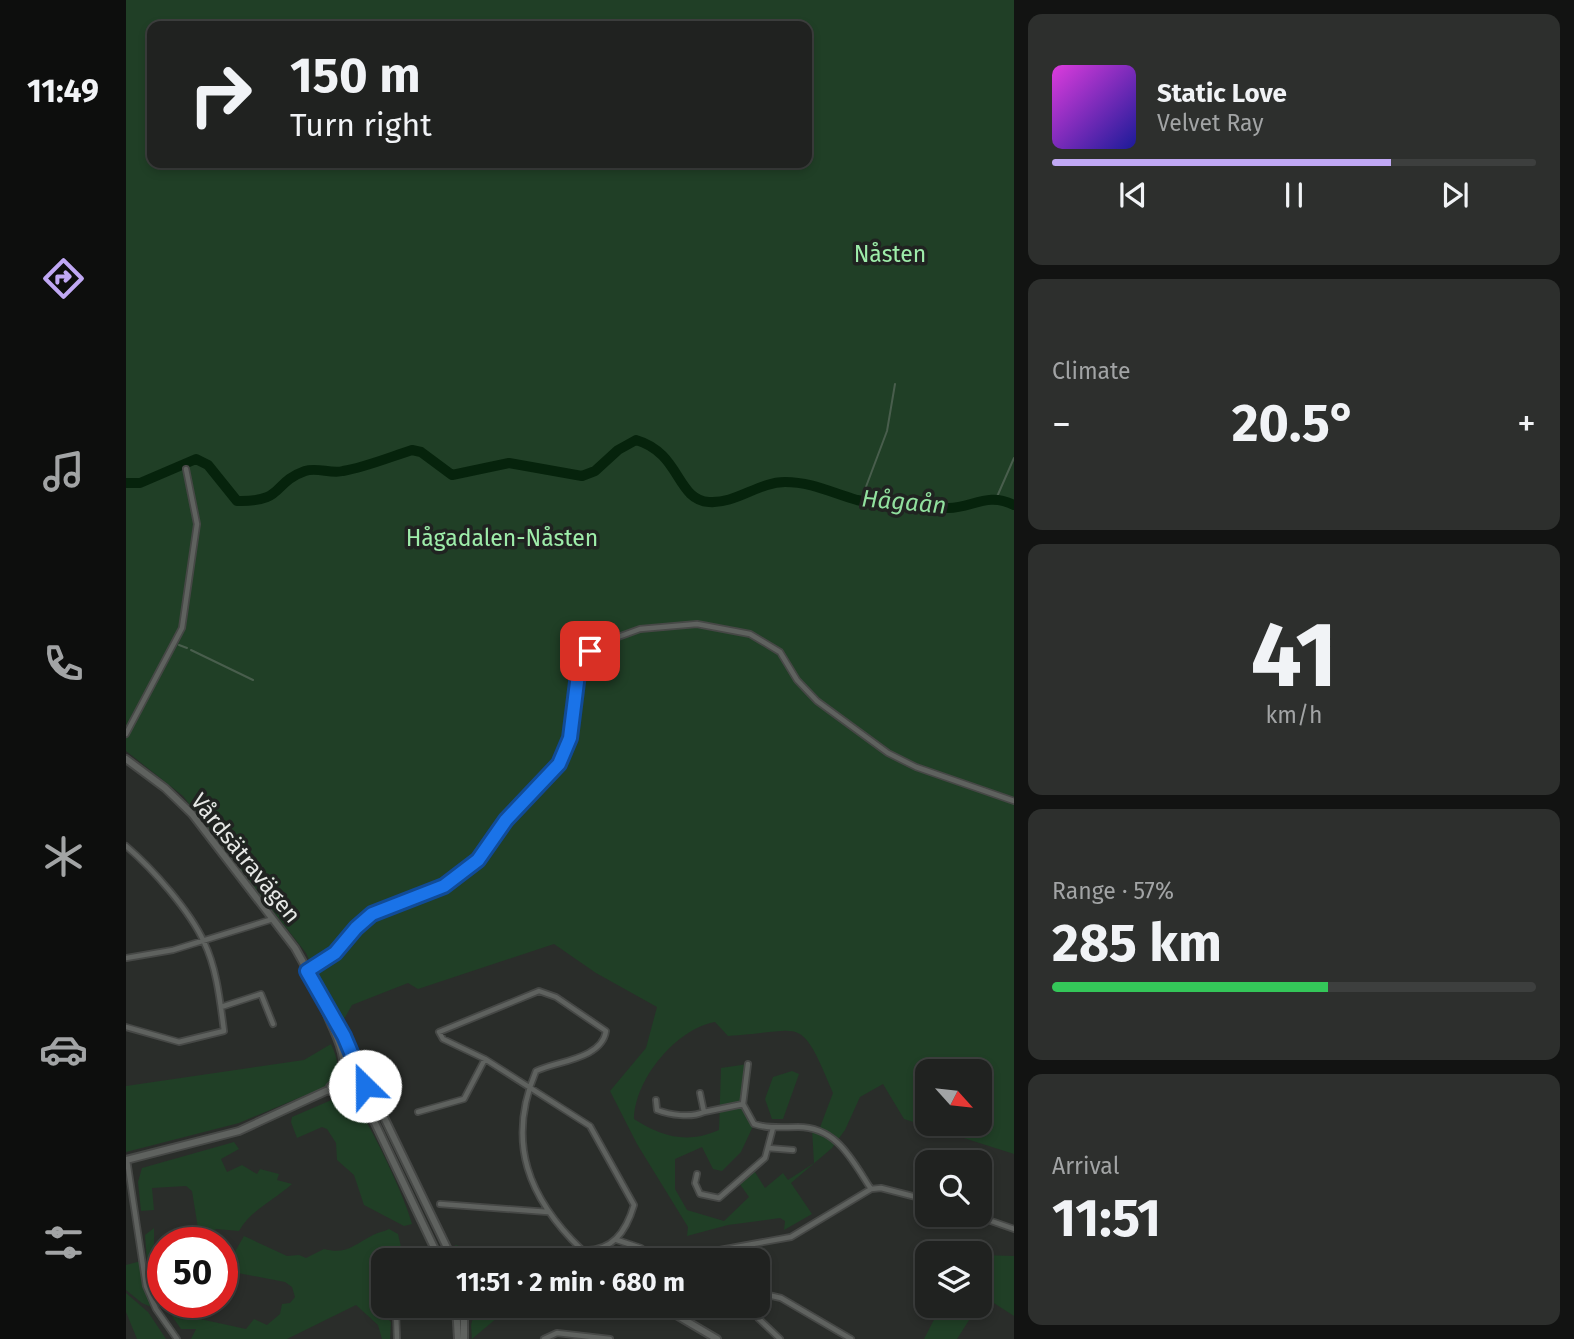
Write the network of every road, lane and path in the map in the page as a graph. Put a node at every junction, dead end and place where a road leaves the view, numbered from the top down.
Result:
1 (186, 470) dead end
2 (126, 734) edge
3 (126, 759) edge
4 (1014, 801) edge
5 (126, 846) edge
6 (132, 851) junction
7 (126, 859) edge
8 (272, 919) junction
9 (204, 941) junction
10 (126, 958) edge
11 (307, 971) junction
12 (320, 995) junction
13 (221, 1007) junction
14 (273, 1024) dead end
15 (126, 1027) edge
16 (485, 1059) junction
17 (748, 1064) dead end
18 (359, 1066) junction
19 (342, 1072) junction
20 (365, 1078) junction
21 (350, 1088) junction
22 (529, 1088) junction
23 (326, 1091) junction
24 (700, 1093) dead end
25 (656, 1100) dead end
26 (743, 1104) junction
27 (418, 1112) dead end
28 (704, 1112) junction
29 (773, 1128) junction
30 (768, 1148) junction
31 (793, 1150) dead end
32 (126, 1160) edge
33 (696, 1174) dead end
34 (871, 1189) junction
35 (915, 1197) edge
36 (440, 1204) dead end
37 (549, 1212) junction
38 (992, 1221) edge
39 (1014, 1229) edge
40 (617, 1240) junction
41 (434, 1248) edge
42 (447, 1248) edge
43 (580, 1248) edge
44 (602, 1248) edge
45 (641, 1248) edge
46 (730, 1248) edge
47 (396, 1318) edge
48 (457, 1318) edge
49 (464, 1318) edge
50 (681, 1318) edge
51 (609, 1338) edge
52 (177, 1339) edge
53 (397, 1339) edge
54 (458, 1339) edge
55 (464, 1339) edge
56 (544, 1339) edge
57 (717, 1339) edge
58 (780, 1339) edge
59 (851, 1339) edge

1 - 2 street
3 - 8 street, Vårdsätravägen
4 - 11 street
5 - 6 street
6 - 7 street
6 - 9 street
8 - 9 street
8 - 11 street, Vårdsätravägen
9 - 10 street
9 - 13 street
11 - 12 street, Vårdsätravägen
12 - 18 street, Vårdsätravägen
12 - 19 street, Vårdsätravägen
13 - 14 street
13 - 15 street
16 - 22 street
16 - 22 street
16 - 27 street
17 - 26 street
18 - 19 street
18 - 20 street
19 - 21 street
19 - 23 street
20 - 21 street
20 - 42 street
21 - 23 street
21 - 41 street
22 - 37 street
22 - 40 street
23 - 32 street
24 - 28 street
25 - 28 street
26 - 28 street
26 - 29 street
29 - 30 street
29 - 34 street
30 - 31 street
30 - 33 street
32 - 52 street
34 - 35 street
34 - 46 street
36 - 37 street
37 - 43 street
38 - 39 street
40 - 44 street
40 - 45 street
47 - 53 street
48 - 54 street
49 - 55 street
50 - 57 street
51 - 56 street
58 - 59 street

